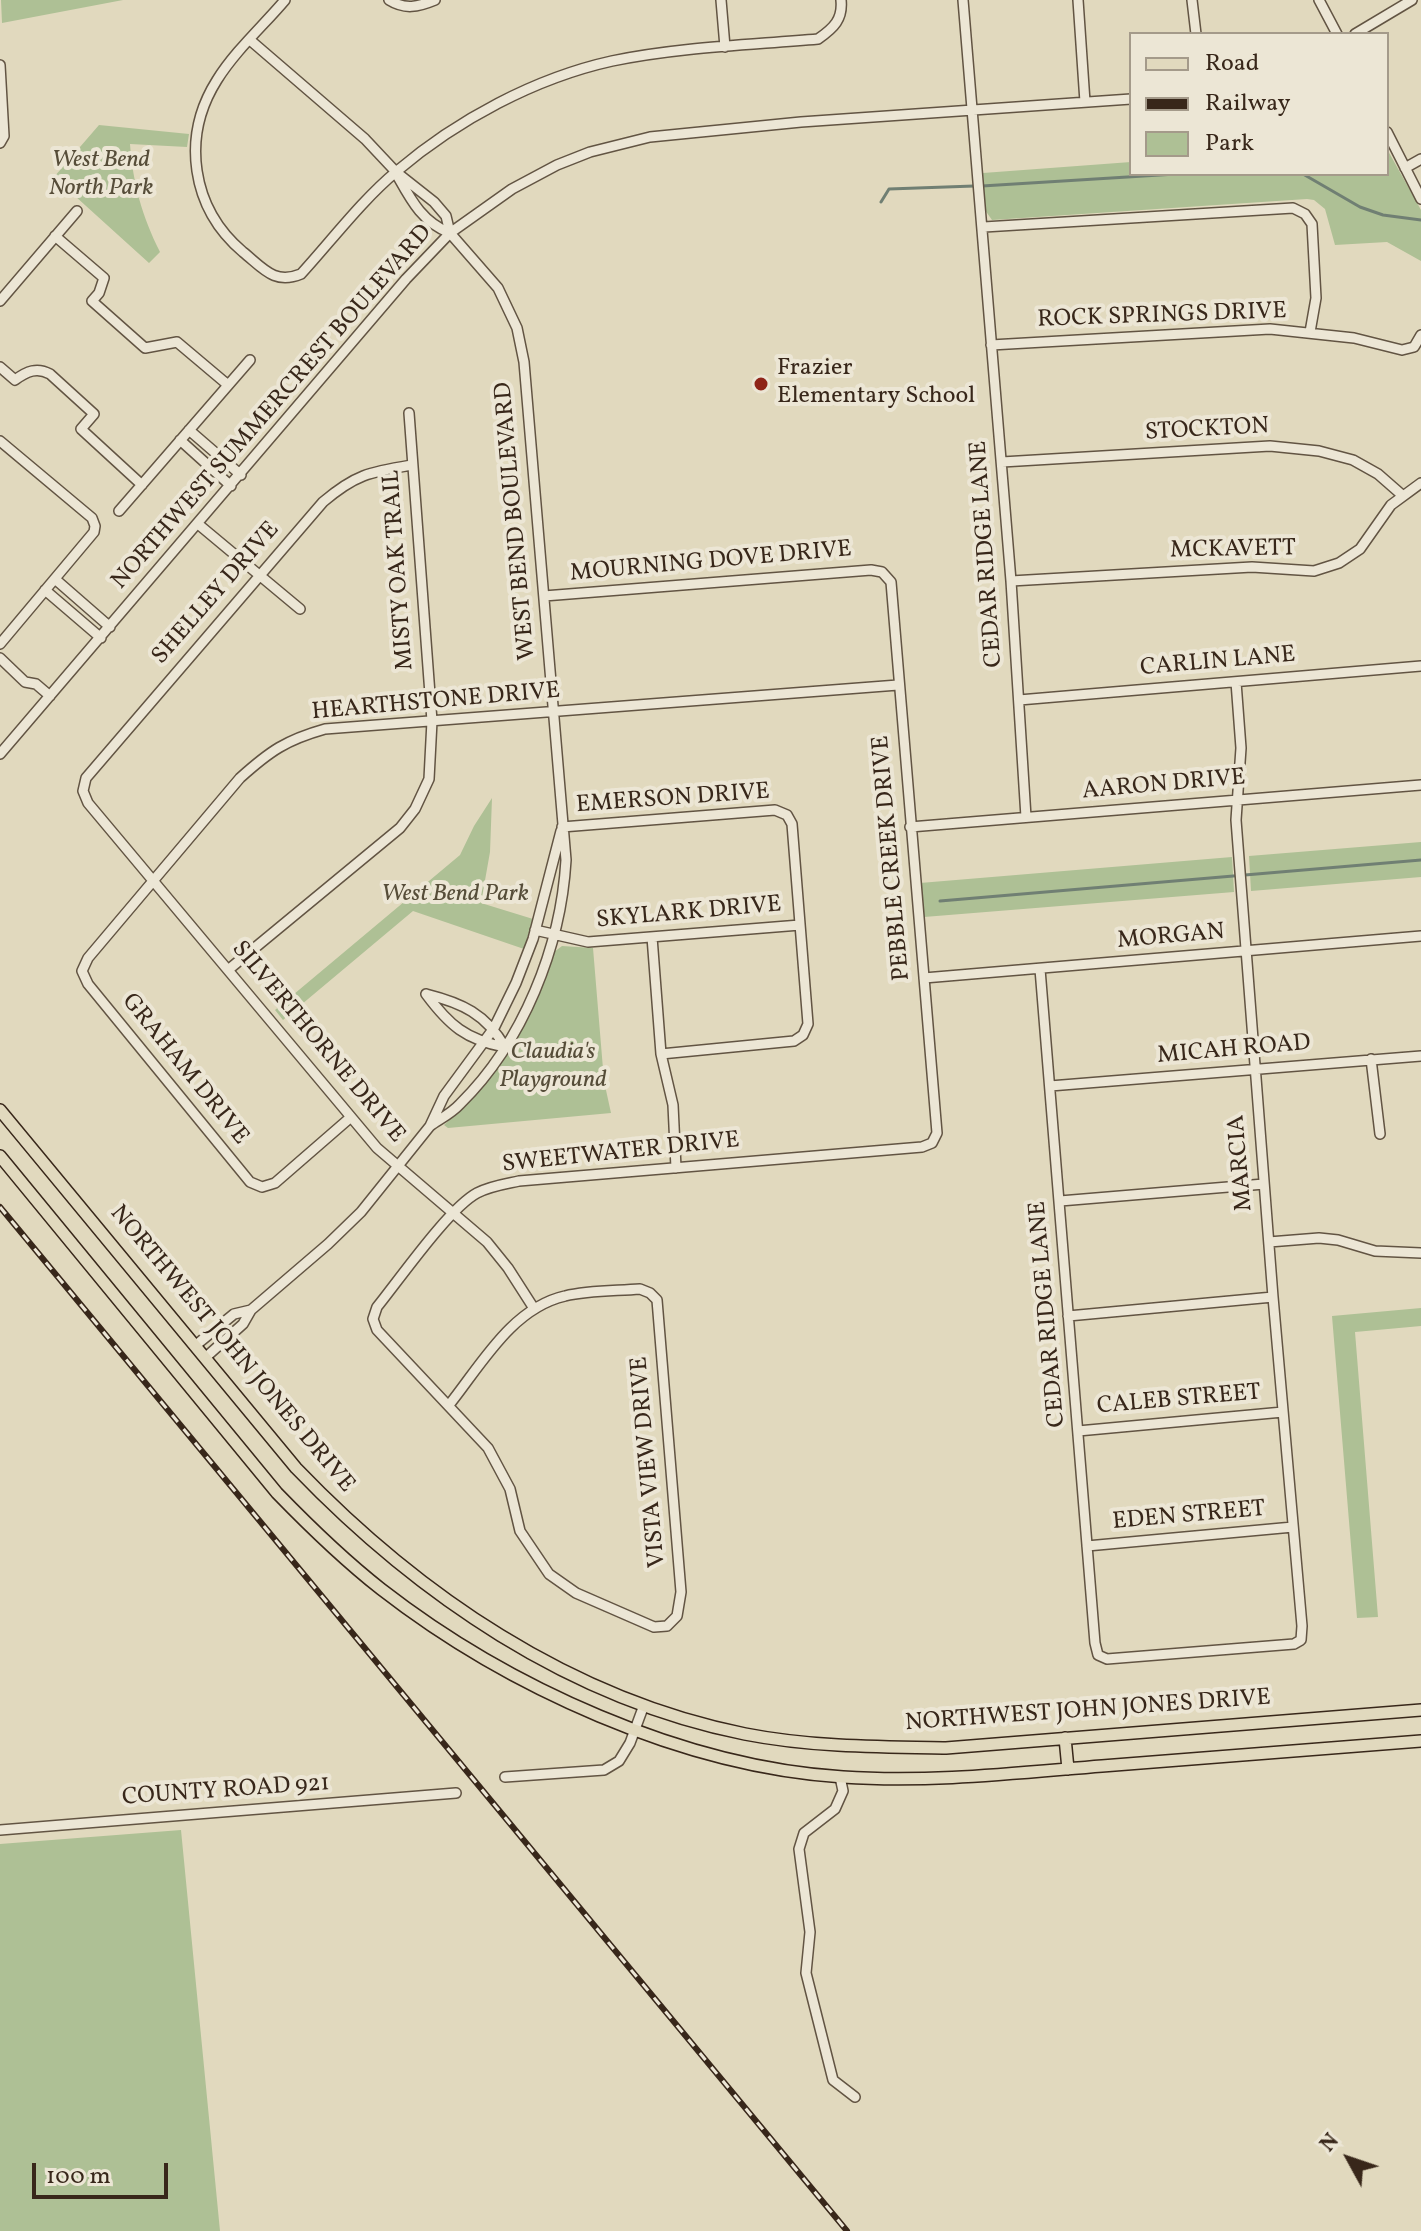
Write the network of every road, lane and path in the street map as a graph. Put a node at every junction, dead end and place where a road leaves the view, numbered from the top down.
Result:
1 (285, 0) edge
2 (389, 0) edge
3 (435, 0) edge
4 (721, 0) edge
5 (841, 0) edge
6 (963, 0) edge
7 (1078, 0) edge
8 (1192, 0) edge
9 (1319, 0) edge
10 (1412, 0) edge
11 (1196, 32) edge
12 (1336, 32) edge
13 (1358, 32) edge
14 (250, 40) junction
15 (725, 47) junction
16 (0, 65) edge
17 (1, 86) edge
18 (1129, 99) edge
19 (1085, 102) junction
20 (972, 109) junction
21 (1389, 136) edge
22 (0, 143) edge
23 (1421, 159) edge
24 (1405, 168) junction
25 (396, 172) junction
26 (1421, 199) edge
27 (77, 211) dead end
28 (984, 227) junction
29 (450, 233) junction
30 (55, 236) junction
31 (0, 301) edge
32 (1310, 332) junction
33 (1421, 335) edge
34 (991, 345) junction
35 (250, 360) dead end
36 (0, 367) edge
37 (228, 385) junction
38 (409, 413) dead end
39 (189, 430) junction
40 (180, 440) junction
41 (0, 441) edge
42 (1002, 462) junction
43 (412, 465) junction
44 (241, 475) junction
45 (1421, 483) edge
46 (142, 485) junction
47 (231, 486) junction
48 (1402, 495) junction
49 (119, 511) dead end
50 (198, 524) junction
51 (882, 572) joint
52 (259, 576) junction
53 (55, 579) junction
54 (1011, 581) junction
55 (45, 590) junction
56 (544, 596) junction
57 (300, 609) dead end
58 (110, 627) junction
59 (101, 638) junction
60 (0, 644) edge
61 (0, 658) edge
62 (1421, 666) edge
63 (1236, 682) junction
64 (898, 685) junction
65 (50, 696) junction
66 (1019, 700) junction
67 (553, 712) junction
68 (432, 721) junction
69 (0, 754) edge
70 (1421, 785) edge
71 (83, 791) joint
72 (1237, 800) junction
73 (1026, 817) junction
74 (562, 827) junction
75 (910, 827) junction
76 (154, 882) junction
77 (800, 925) junction
78 (535, 930) junction
79 (553, 936) junction
80 (1421, 936) edge
81 (652, 937) junction
82 (1246, 951) junction
83 (1040, 969) junction
84 (228, 970) junction
85 (82, 971) joint
86 (924, 978) junction
87 (494, 1028) junction
88 (483, 1043) junction
89 (505, 1047) junction
90 (661, 1054) junction
91 (1421, 1056) edge
92 (1371, 1059) junction
93 (1255, 1069) junction
94 (1050, 1086) junction
95 (0, 1110) edge
96 (351, 1117) junction
97 (430, 1126) junction
98 (1380, 1134) dead end
99 (932, 1143) joint
100 (0, 1156) edge
101 (398, 1167) junction
102 (676, 1168) junction
103 (1264, 1184) junction
104 (1060, 1201) junction
105 (454, 1212) junction
106 (1269, 1242) junction
107 (1421, 1253) edge
108 (1273, 1297) junction
109 (533, 1307) junction
110 (251, 1310) junction
111 (1068, 1316) junction
112 (196, 1345) junction
113 (206, 1357) junction
114 (449, 1405) junction
115 (1283, 1412) junction
116 (1078, 1431) junction
117 (1293, 1527) junction
118 (1087, 1546) junction
119 (1098, 1655) joint
120 (644, 1705) junction
121 (1421, 1710) edge
122 (635, 1729) junction
123 (1065, 1738) junction
124 (1421, 1741) edge
125 (1068, 1769) junction
126 (505, 1777) dead end
127 (840, 1777) junction
128 (456, 1793) dead end
129 (0, 1830) edge
130 (855, 2097) dead end

1 - 14 street
2 - 3 street
4 - 15 street
5 - 15 street
6 - 20 street, CEDAR RIDGE LANE
7 - 19 street
8 - 11 street
9 - 12 street
10 - 13 street
14 - 25 street, WEST BEND BOULEVARD
14 - 25 street
15 - 25 street
16 - 17 street
17 - 22 street
18 - 19 street
19 - 20 street
20 - 28 street, CEDAR RIDGE LANE
20 - 29 street, NORTHWEST SUMMERCREST BOULEVARD
21 - 24 street
23 - 24 street
24 - 26 street
25 - 29 street, WEST BEND BOULEVARD
25 - 29 street, WEST BEND BOULEVARD
27 - 30 street
28 - 32 street
28 - 34 street, CEDAR RIDGE LANE
29 - 44 street, NORTHWEST SUMMERCREST BOULEVARD
29 - 56 street, WEST BEND BOULEVARD
30 - 31 street
30 - 37 street
32 - 33 street, ROCK SPRINGS DRIVE
32 - 34 street, ROCK SPRINGS DRIVE
34 - 42 street, CEDAR RIDGE LANE
35 - 37 street
36 - 46 street
37 - 39 street
38 - 43 street, MISTY OAK TRAIL
39 - 40 street
39 - 44 street
40 - 46 street
40 - 47 street
41 - 53 street
42 - 48 street, STOCKTON
42 - 54 street, CEDAR RIDGE LANE
43 - 52 street, SHELLEY DRIVE
43 - 68 street, MISTY OAK TRAIL
44 - 47 street, NORTHWEST SUMMERCREST BOULEVARD
45 - 48 street, MCKAVETT
46 - 49 street
47 - 50 street, NORTHWEST SUMMERCREST BOULEVARD
48 - 54 street, MCKAVETT
50 - 52 street
50 - 58 street, NORTHWEST SUMMERCREST BOULEVARD
51 - 56 street, MOURNING DOVE DRIVE
51 - 64 street, PEBBLE CREEK DRIVE
52 - 57 street
52 - 71 street, SHELLEY DRIVE
53 - 55 street
53 - 58 street
54 - 66 street, CEDAR RIDGE LANE
55 - 59 street
55 - 60 street
56 - 67 street, WEST BEND BOULEVARD
58 - 59 street, NORTHWEST SUMMERCREST BOULEVARD
59 - 65 street, NORTHWEST SUMMERCREST BOULEVARD
61 - 65 street
62 - 63 street, CARLIN LANE
63 - 66 street, CARLIN LANE
63 - 72 street, MARCIA
64 - 67 street, HEARTHSTONE DRIVE
64 - 75 street, PEBBLE CREEK DRIVE
65 - 69 street, NORTHWEST SUMMERCREST BOULEVARD
66 - 73 street, CEDAR RIDGE LANE
67 - 68 street, HEARTHSTONE DRIVE
67 - 74 street, WEST BEND BOULEVARD
68 - 76 street, HEARTHSTONE DRIVE
68 - 84 street, MISTY OAK TRAIL
70 - 72 street, AARON DRIVE
71 - 76 street, SILVERTHORNE DRIVE
72 - 73 street, AARON DRIVE
72 - 82 street, MARCIA
73 - 75 street, AARON DRIVE
74 - 77 street, EMERSON DRIVE
74 - 78 street, WEST BEND BOULEVARD
74 - 79 street, WEST BEND BOULEVARD
75 - 86 street, PEBBLE CREEK DRIVE
76 - 84 street, SILVERTHORNE DRIVE
76 - 85 street, HEARTHSTONE DRIVE
77 - 81 street, SKYLARK DRIVE
77 - 90 street
78 - 79 street, SKYLARK DRIVE
78 - 87 street, WEST BEND BOULEVARD
79 - 81 street, SKYLARK DRIVE
79 - 89 street, WEST BEND BOULEVARD
80 - 82 street, MORGAN
81 - 90 street
82 - 83 street, MORGAN
82 - 93 street, MARCIA
83 - 86 street, MORGAN
83 - 94 street, CEDAR RIDGE LANE
84 - 96 street, SILVERTHORNE DRIVE
85 - 96 street, GRAHAM DRIVE
86 - 99 street, PEBBLE CREEK DRIVE
87 - 88 street, WEST BEND BOULEVARD
87 - 88 street
87 - 89 street
88 - 89 street
88 - 97 street, WEST BEND BOULEVARD
89 - 97 street, WEST BEND BOULEVARD
90 - 102 street
91 - 92 street, MICAH ROAD
92 - 93 street, MICAH ROAD
92 - 98 street
93 - 94 street, MICAH ROAD
93 - 103 street, MARCIA
94 - 104 street, CEDAR RIDGE LANE
95 - 112 main road, NORTHWEST JOHN JONES DRIVE
96 - 101 street, SILVERTHORNE DRIVE
97 - 101 street, WEST BEND BOULEVARD
99 - 102 street, SWEETWATER DRIVE
100 - 122 main road
101 - 105 street, SILVERTHORNE DRIVE
101 - 110 street, WEST BEND BOULEVARD
102 - 105 street, SWEETWATER DRIVE
103 - 104 street
103 - 106 street, MARCIA
104 - 111 street, CEDAR RIDGE LANE
105 - 109 street, SILVERTHORNE DRIVE
105 - 114 street, SWEETWATER DRIVE
106 - 107 street
106 - 108 street, MARCIA
108 - 111 street
108 - 115 street, MARCIA
109 - 114 street
109 - 114 street, VISTA VIEW DRIVE
110 - 112 street, WEST BEND BOULEVARD
110 - 113 street, WEST BEND BOULEVARD
111 - 116 street, CEDAR RIDGE LANE
112 - 113 main road, NORTHWEST JOHN JONES DRIVE
113 - 120 main road, NORTHWEST JOHN JONES DRIVE
115 - 116 street, CALEB STREET
115 - 117 street, MARCIA
116 - 118 street, CEDAR RIDGE LANE
117 - 118 street, EDEN STREET
117 - 119 street, MARCIA
118 - 119 street, CEDAR RIDGE LANE
120 - 122 street
120 - 123 main road, NORTHWEST JOHN JONES DRIVE
121 - 123 main road, NORTHWEST JOHN JONES DRIVE
122 - 126 street
122 - 127 main road
123 - 125 main road
124 - 125 main road
125 - 127 main road
127 - 130 street
128 - 129 street, COUNTY ROAD 921

